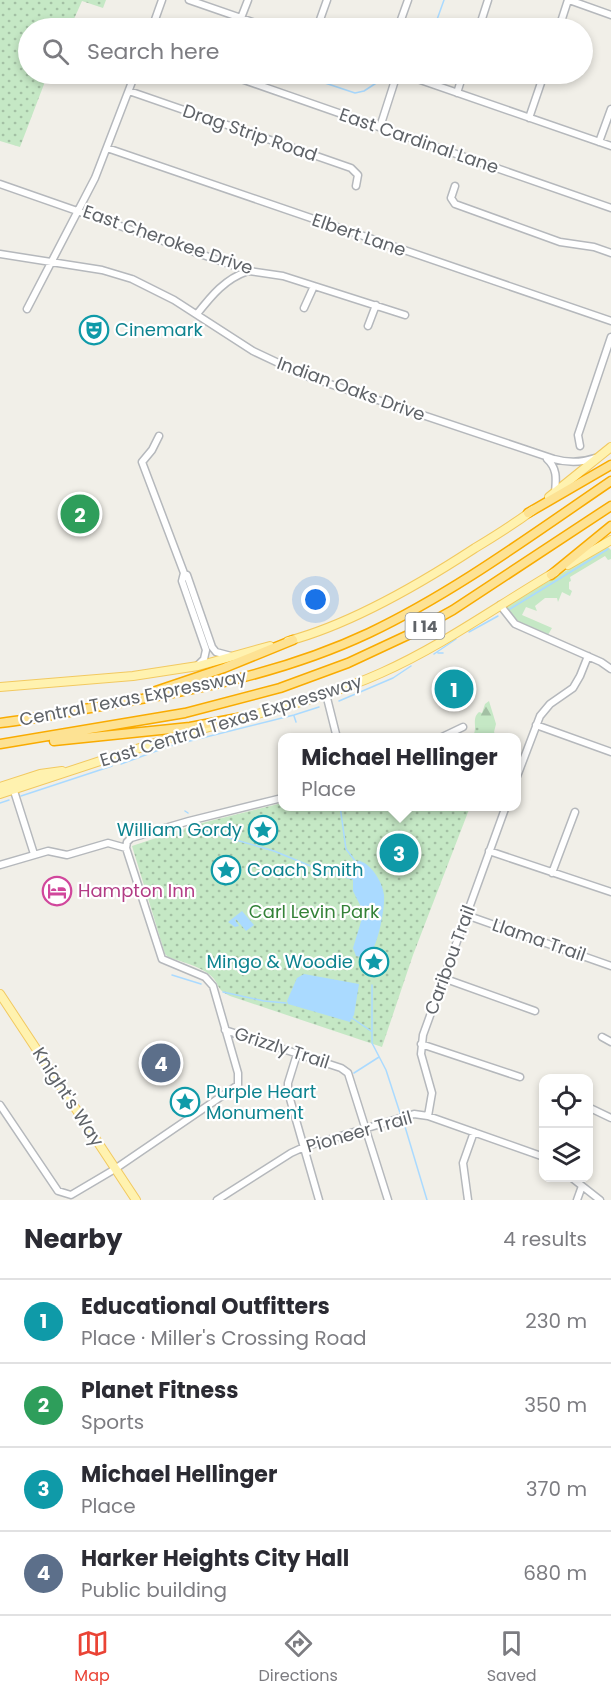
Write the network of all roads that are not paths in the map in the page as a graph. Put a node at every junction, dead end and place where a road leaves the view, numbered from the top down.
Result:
1 (162, 0) edge
2 (189, 0) edge
3 (248, 0) edge
4 (327, 0) edge
5 (408, 0) edge
6 (488, 0) edge
7 (569, 0) edge
8 (611, 15) edge
9 (156, 18) edge
10 (241, 18) joint
11 (321, 18) edge
12 (402, 18) edge
13 (482, 18) edge
14 (563, 18) edge
15 (131, 84) edge
16 (256, 84) edge
17 (394, 84) edge
18 (431, 84) edge
19 (460, 84) edge
20 (541, 84) edge
21 (129, 91) junction
22 (457, 93) junction
23 (611, 109) edge
24 (529, 118) junction
25 (380, 127) junction
26 (600, 142) junction
27 (611, 146) edge
28 (107, 148) junction
29 (0, 184) edge
30 (356, 186) dead end
31 (455, 186) dead end
32 (611, 208) edge
33 (78, 209) junction
34 (611, 253) edge
35 (0, 254) edge
36 (51, 262) junction
37 (249, 271) junction
38 (314, 286) junction
39 (376, 305) junction
40 (304, 308) dead end
41 (27, 309) dead end
42 (197, 314) junction
43 (405, 315) dead end
44 (611, 321) edge
45 (368, 326) dead end
46 (611, 337) edge
47 (159, 436) dead end
48 (580, 446) dead end
49 (611, 447) edge
50 (601, 455) junction
51 (541, 456) junction
52 (611, 465) edge
53 (611, 481) edge
54 (555, 493) junction
55 (611, 506) edge
56 (528, 513) junction
57 (611, 526) edge
58 (611, 540) edge
59 (184, 573) junction
60 (551, 574) junction
61 (500, 605) junction
62 (293, 640) junction
63 (233, 656) junction
64 (588, 656) junction
65 (198, 666) junction
66 (611, 669) edge
67 (0, 687) edge
68 (326, 694) junction
69 (65, 712) junction
70 (254, 715) junction
71 (0, 723) edge
72 (536, 725) junction
73 (463, 727) dead end
74 (336, 733) edge
75 (450, 733) edge
76 (15, 742) junction
77 (0, 744) edge
78 (611, 752) edge
79 (521, 766) edge
80 (77, 769) junction
81 (0, 787) edge
82 (14, 791) junction
83 (0, 795) edge
84 (278, 799) edge
85 (504, 811) edge
86 (574, 812) dead end
87 (126, 848) junction
88 (489, 851) junction
89 (34, 854) junction
90 (0, 865) edge
91 (552, 873) junction
92 (611, 892) edge
93 (466, 915) junction
94 (611, 966) edge
95 (443, 978) junction
96 (0, 994) edge
97 (535, 1011) dead end
98 (225, 1030) junction
99 (602, 1037) dead end
100 (611, 1042) edge
101 (421, 1044) junction
102 (297, 1054) junction
103 (520, 1077) dead end
104 (0, 1105) edge
105 (593, 1109) edge
106 (428, 1116) junction
107 (611, 1118) edge
108 (366, 1128) junction
109 (474, 1132) junction
110 (304, 1147) junction
111 (539, 1156) edge
112 (115, 1169) junction
113 (577, 1182) edge
114 (582, 1186) junction
115 (136, 1200) edge
116 (217, 1200) edge
117 (319, 1200) edge
118 (388, 1200) edge
119 (468, 1200) edge
120 (577, 1200) edge
121 (600, 1200) edge

1 - 9 street
2 - 10 street
3 - 10 street
4 - 11 street
5 - 12 street
6 - 13 street
7 - 8 street
7 - 14 street
15 - 21 street
16 - 25 street, East Cardinal Lane
17 - 25 street
18 - 22 street
19 - 22 street
20 - 24 street
21 - 28 street
21 - 30 street, Drag Strip Road
22 - 24 street
23 - 26 street
24 - 26 street
25 - 32 street, East Cardinal Lane
26 - 27 street
28 - 33 street
28 - 44 street, Elbert Lane
29 - 33 street, East Cherokee Drive
31 - 34 street
33 - 36 street
33 - 37 street, East Cherokee Drive
35 - 36 street, Indian Oaks Drive
36 - 41 street
36 - 42 street, Indian Oaks Drive
37 - 38 street, East Cherokee Drive
37 - 42 street
38 - 39 street, East Cherokee Drive
38 - 40 street
39 - 43 street, East Cherokee Drive
39 - 45 street
42 - 51 street, Indian Oaks Drive
46 - 48 street
47 - 59 street
49 - 50 main road
50 - 51 street, Indian Oaks Drive
50 - 54 main road
51 - 54 street
52 - 56 highway
53 - 69 highway, Central Texas Expressway / I 14
54 - 56 main road
55 - 76 highway, Central Texas Expressway / I 14
56 - 62 main road
57 - 60 highway
58 - 60 main road, East Central Texas Expressway
59 - 63 street
59 - 65 street
60 - 61 main road, East Central Texas Expressway
61 - 64 street
61 - 68 main road, East Central Texas Expressway
62 - 63 main road
62 - 69 highway
63 - 65 main road
64 - 66 street
64 - 72 street
65 - 67 main road
68 - 70 main road, East Central Texas Expressway
68 - 74 street
69 - 71 highway, Central Texas Expressway / I 14
70 - 76 highway
70 - 80 main road, East Central Texas Expressway
72 - 78 street
72 - 79 street
73 - 75 street
76 - 77 highway, Central Texas Expressway / I 14
80 - 81 main road
80 - 82 main road, East Central Texas Expressway
82 - 83 main road, East Central Texas Expressway
82 - 89 street
84 - 87 street
85 - 88 street, Caribou Trail
86 - 91 street
87 - 89 street
87 - 98 street
88 - 91 street
88 - 93 street, Caribou Trail
89 - 90 street
91 - 92 street
93 - 94 street, Llama Trail
93 - 95 street, Caribou Trail
95 - 97 street
95 - 101 street, Caribou Trail
96 - 112 main road, Knight's Way
98 - 102 street, Grizzly Trail
98 - 112 street
99 - 100 street
101 - 103 street
101 - 106 street, Caribou Trail
102 - 108 street, Grizzly Trail
102 - 110 street
104 - 112 street
105 - 107 street
106 - 108 street, Pioneer Trail
106 - 109 street, Pioneer Trail
108 - 110 street, Pioneer Trail
108 - 118 street, Grizzly Trail
109 - 111 street, Pioneer Trail
109 - 119 street
110 - 116 street, Pioneer Trail
110 - 117 street
112 - 115 main road, Knight's Way
113 - 114 street
114 - 120 street
114 - 121 street

